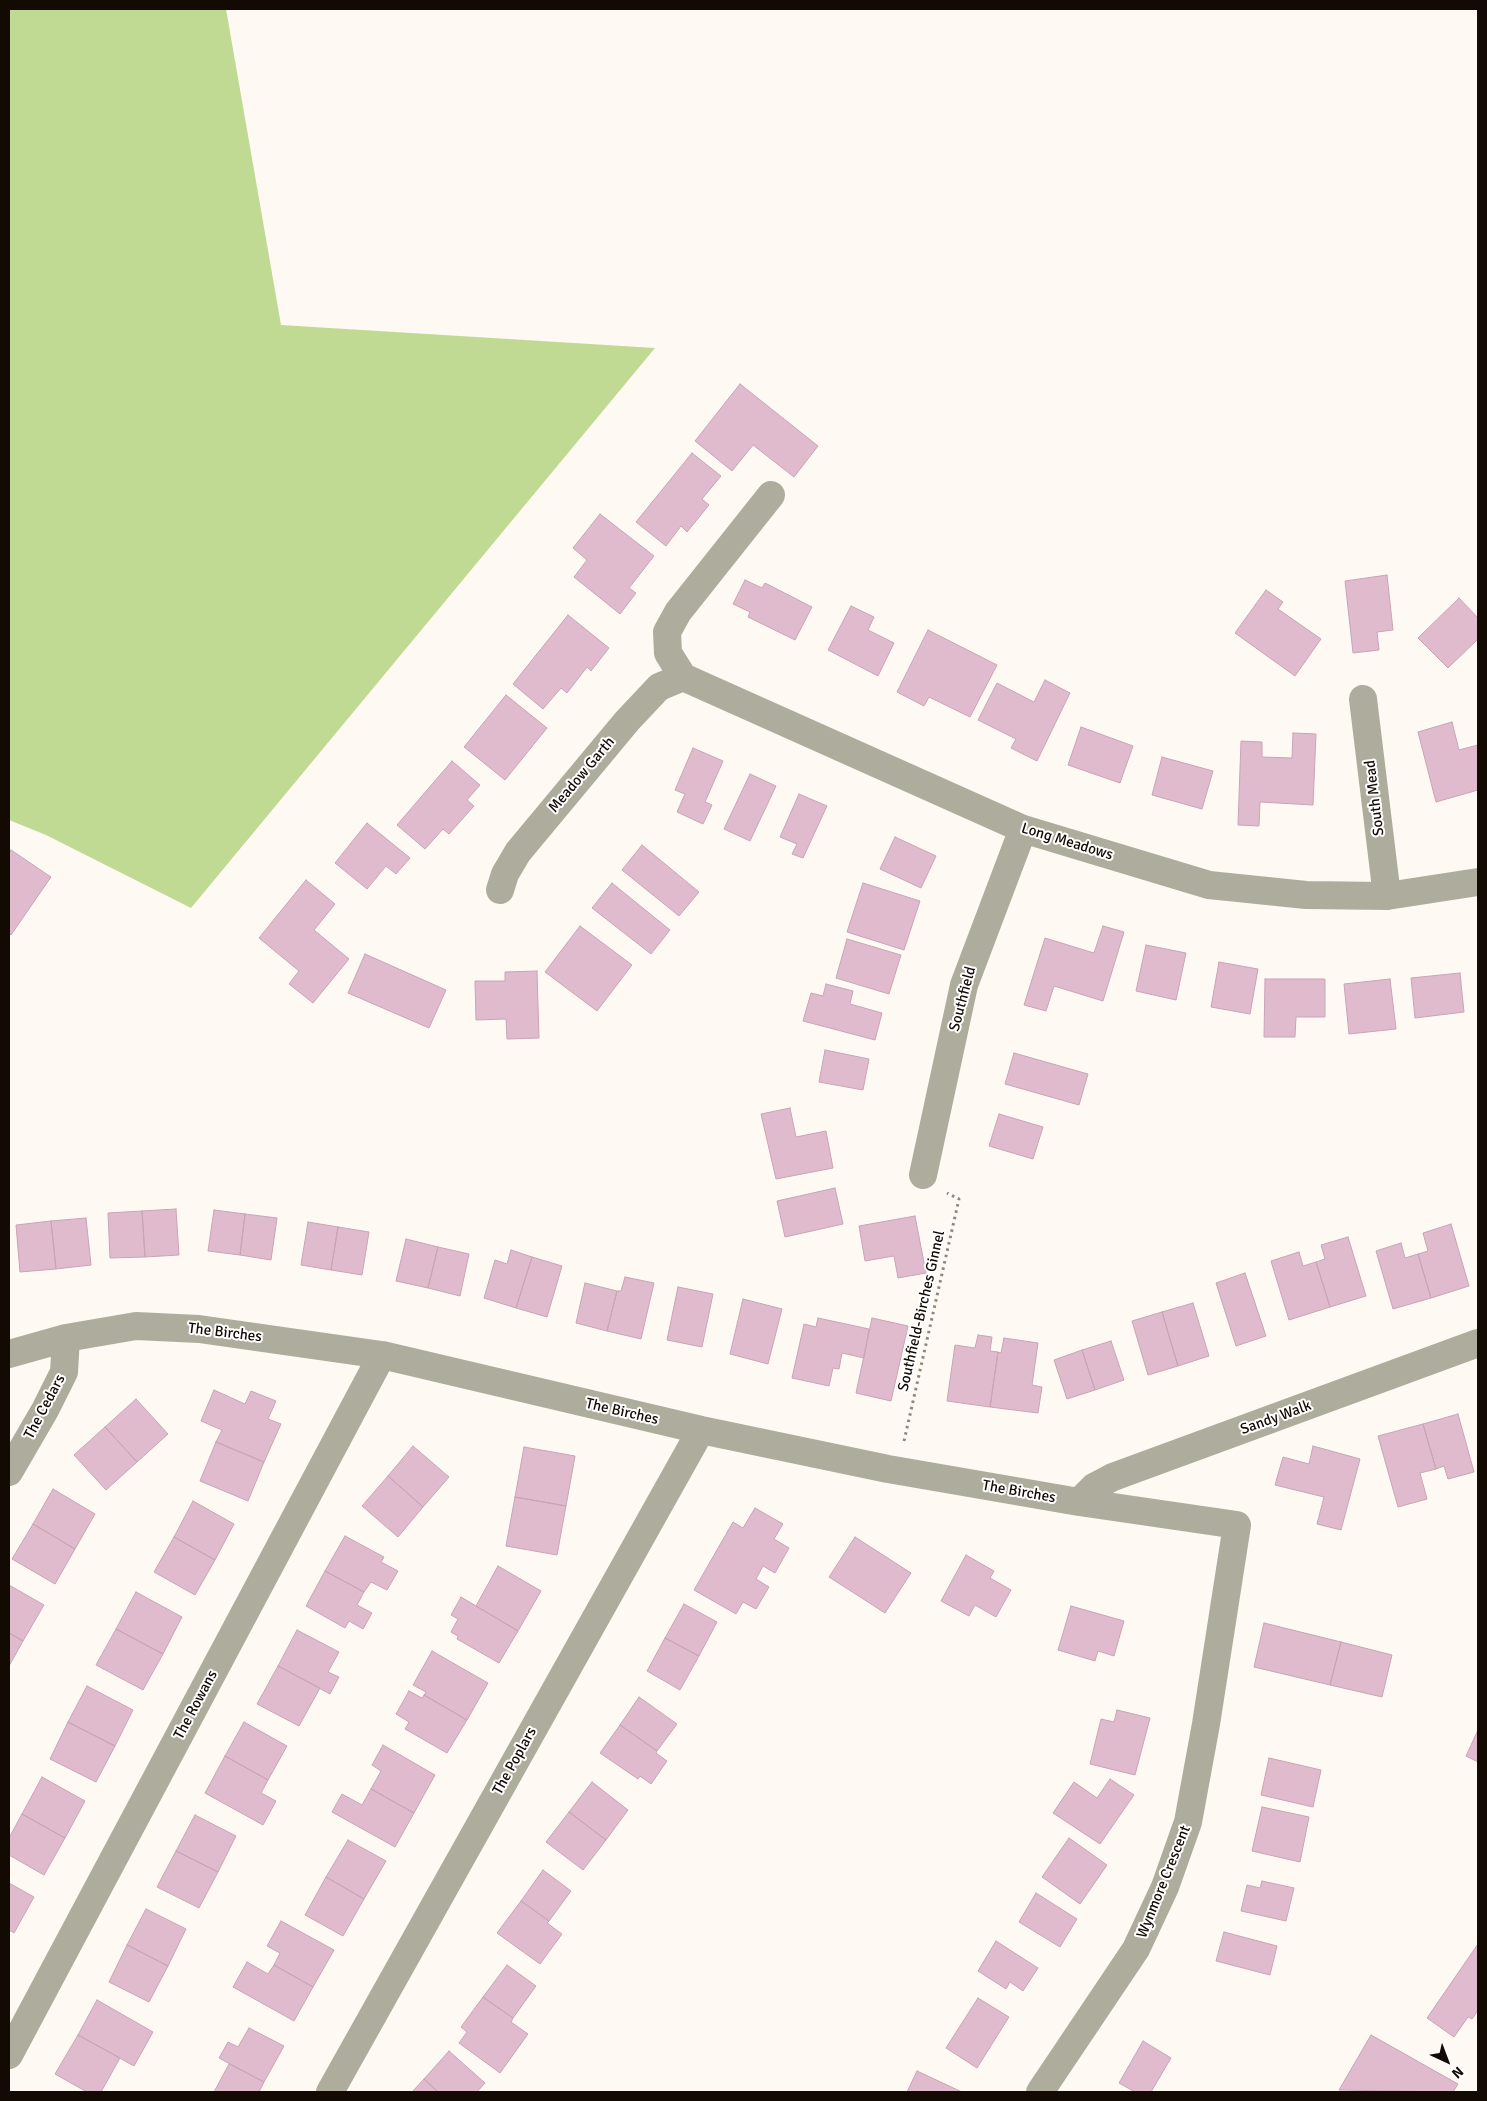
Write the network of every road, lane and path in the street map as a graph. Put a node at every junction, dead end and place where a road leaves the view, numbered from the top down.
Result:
1 (771, 495) dead end
2 (682, 677) junction
3 (1363, 699) dead end
4 (1023, 829) junction
5 (1478, 882) edge
6 (500, 890) dead end
7 (1387, 896) junction
8 (923, 1175) joint
9 (66, 1338) junction
10 (1478, 1343) edge
11 (9, 1354) edge
12 (382, 1355) junction
13 (701, 1430) junction
14 (897, 1471) junction
15 (9, 1472) edge
16 (1079, 1502) junction
17 (1237, 1525) joint
18 (9, 2055) edge
19 (330, 2092) edge
20 (1040, 2092) edge

1 - 2 street
2 - 4 street, Long Meadows
2 - 6 street, Meadow Garth
3 - 7 street, South Mead
4 - 7 street, Long Meadows
4 - 8 street, Southfield
5 - 7 street, Long Meadows
8 - 14 path, Southfield-Birches Ginnel
9 - 11 street, The Birches
9 - 12 street, The Birches
9 - 15 street, The Cedars
10 - 16 street, Sandy Walk
12 - 13 street, The Birches
12 - 18 street, The Rowans
13 - 14 street, The Birches
13 - 19 street, The Poplars
14 - 16 street, The Birches
16 - 17 street, The Birches
17 - 20 street, Wynmore Crescent

